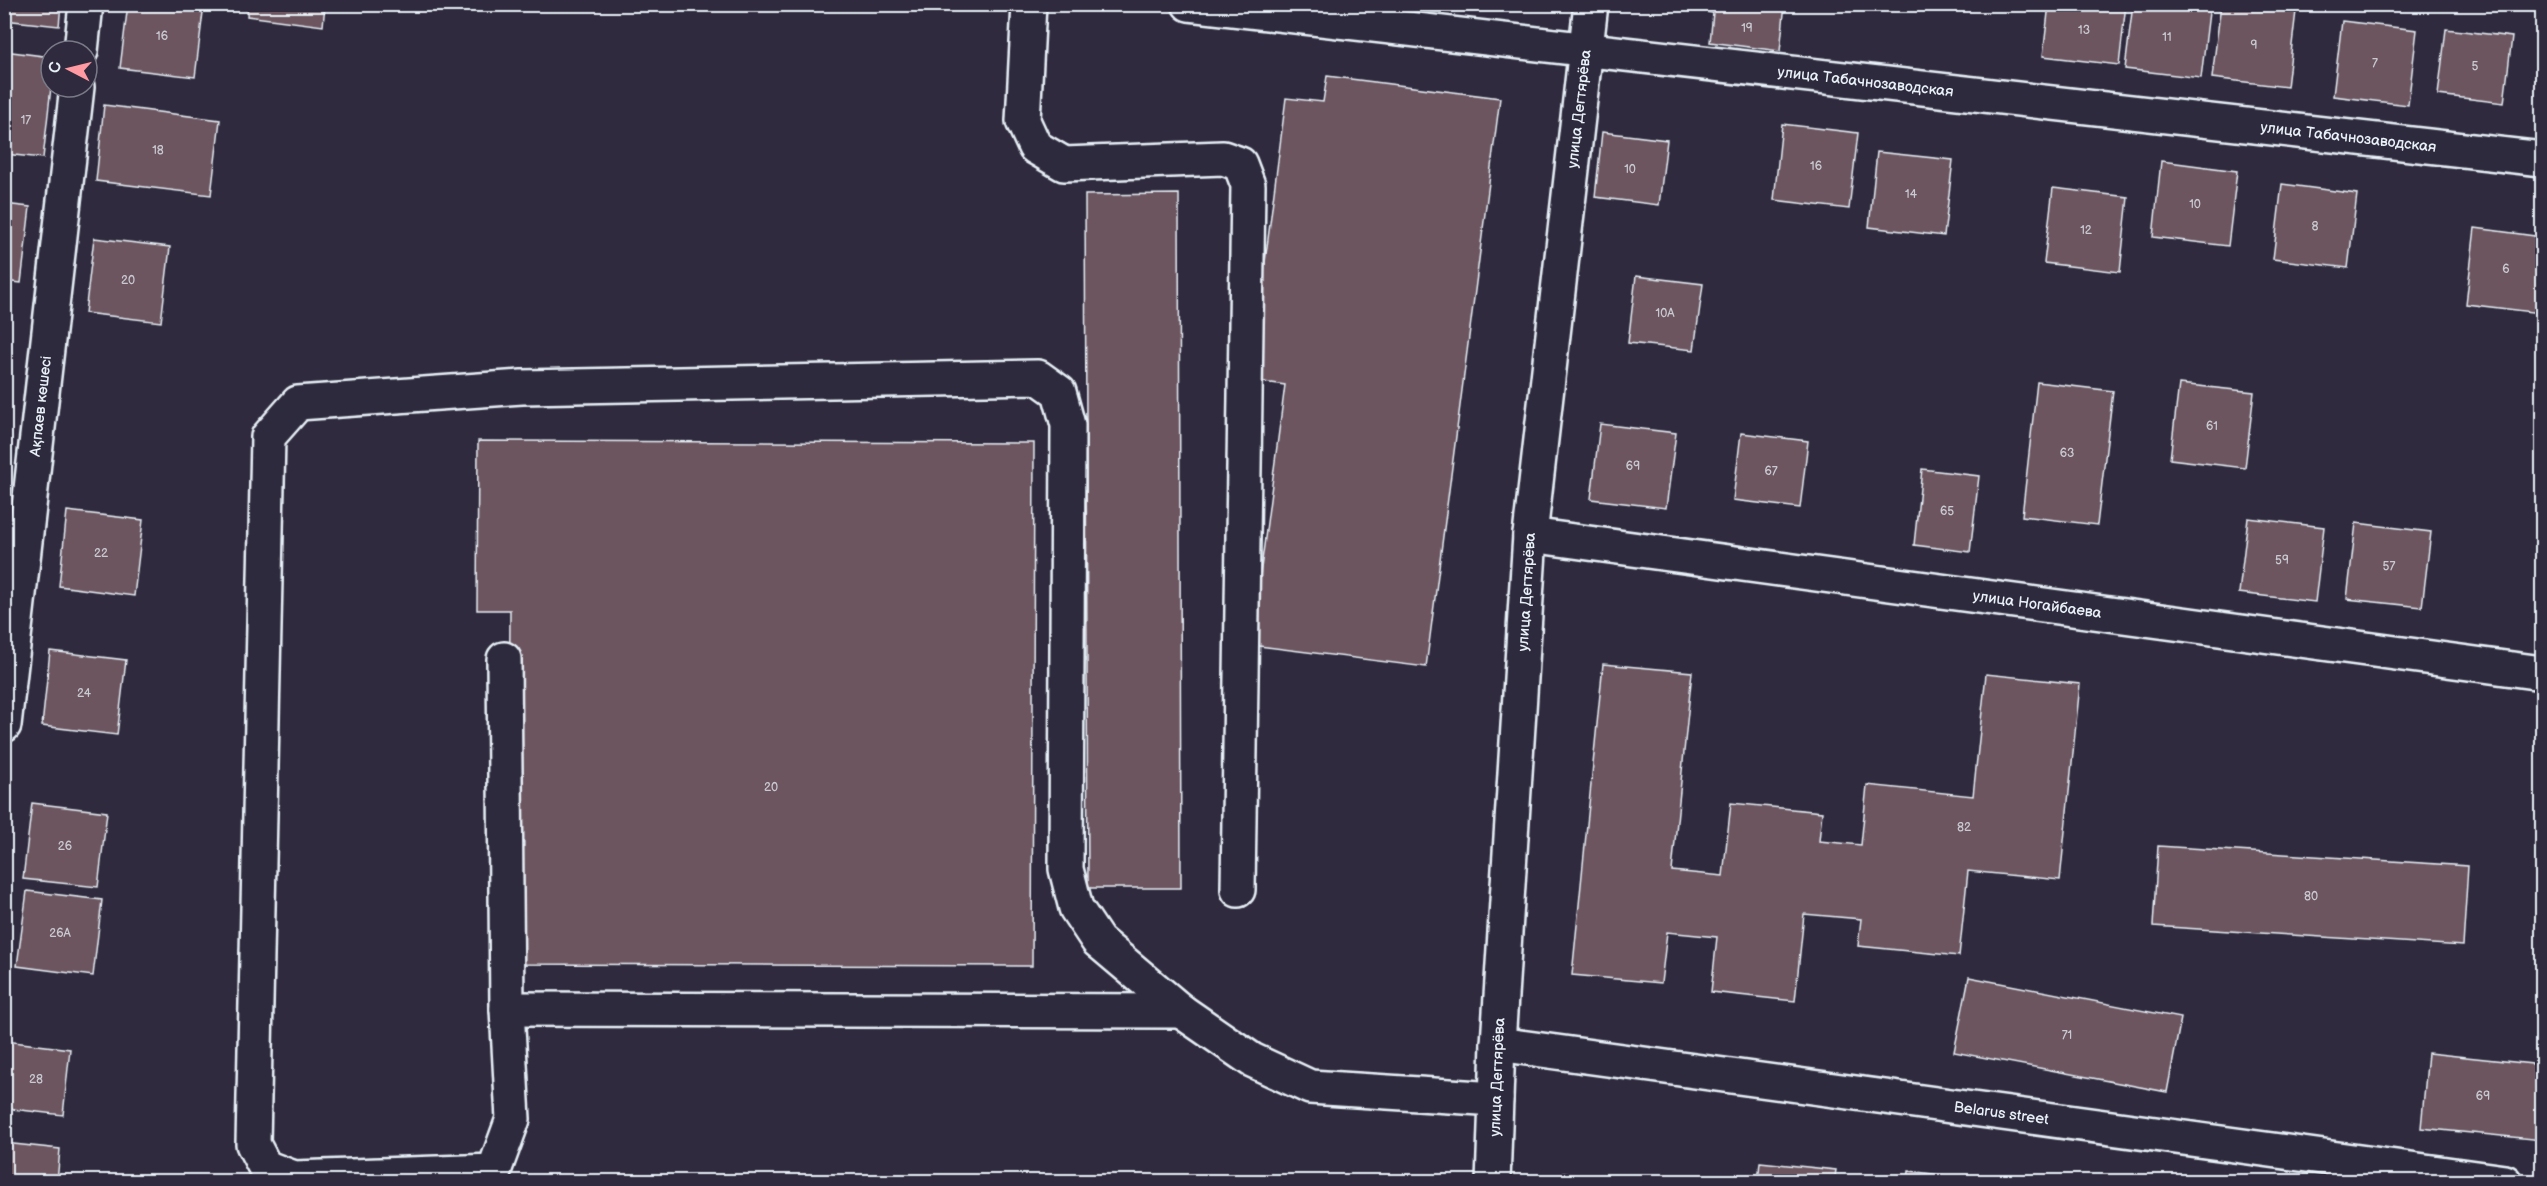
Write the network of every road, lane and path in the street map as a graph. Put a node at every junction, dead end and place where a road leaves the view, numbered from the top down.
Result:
1 (86, 4) edge
2 (1029, 4) edge
3 (1189, 4) edge
4 (1591, 4) edge
5 (82, 39) edge
6 (1586, 48) junction
7 (76, 99) edge
8 (2542, 159) edge
9 (1530, 535) junction
10 (504, 659) dead end
11 (2542, 673) edge
12 (4, 725) edge
13 (1238, 890) dead end
14 (507, 1009) junction
15 (1181, 1011) junction
16 (1498, 1044) junction
17 (1496, 1099) junction
18 (1493, 1182) edge
19 (2505, 1182) edge

1 - 5 street
2 - 13 street
3 - 6 street, улица Табачнозаводская
4 - 6 street, улица Дегтярёва
6 - 8 street, улица Табачнозаводская
6 - 9 street, улица Дегтярёва
7 - 12 street, Ақпаев көшесі
9 - 11 street, улица Ногайбаева
9 - 16 street, улица Дегтярёва
10 - 14 street
14 - 15 street
14 - 15 street
15 - 17 street
16 - 17 street, улица Дегтярёва
16 - 19 street, Belarus street
17 - 18 street, улица Дегтярёва

